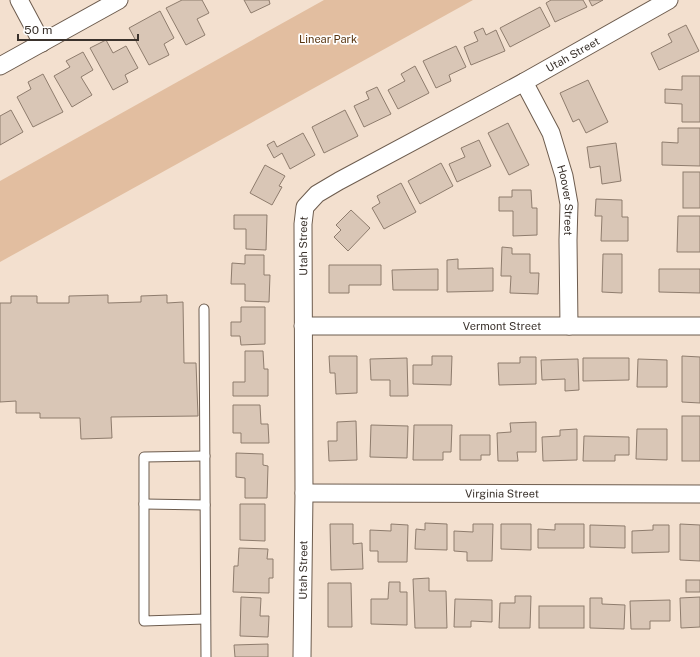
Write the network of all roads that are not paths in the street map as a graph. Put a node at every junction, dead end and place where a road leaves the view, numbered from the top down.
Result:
1 (19, 0) edge
2 (119, 0) edge
3 (668, 0) edge
4 (42, 43) junction
5 (0, 66) edge
6 (524, 82) junction
7 (204, 308) dead end
8 (303, 326) junction
9 (569, 326) junction
10 (700, 326) edge
11 (205, 456) junction
12 (304, 492) junction
13 (700, 494) edge
14 (144, 504) junction
15 (205, 505) junction
16 (205, 619) junction
17 (206, 657) edge
18 (302, 657) edge

1 - 4 street
2 - 4 street
3 - 6 street, Utah Street
4 - 5 street
6 - 8 street, Utah Street
6 - 9 street, Hoover Street
7 - 11 lane
8 - 9 street, Vermont Street
8 - 12 street, Utah Street
9 - 10 street, Vermont Street
11 - 14 lane
11 - 15 lane
12 - 13 street, Virginia Street
12 - 18 street, Utah Street
14 - 15 lane
14 - 16 lane
15 - 16 lane
16 - 17 lane

